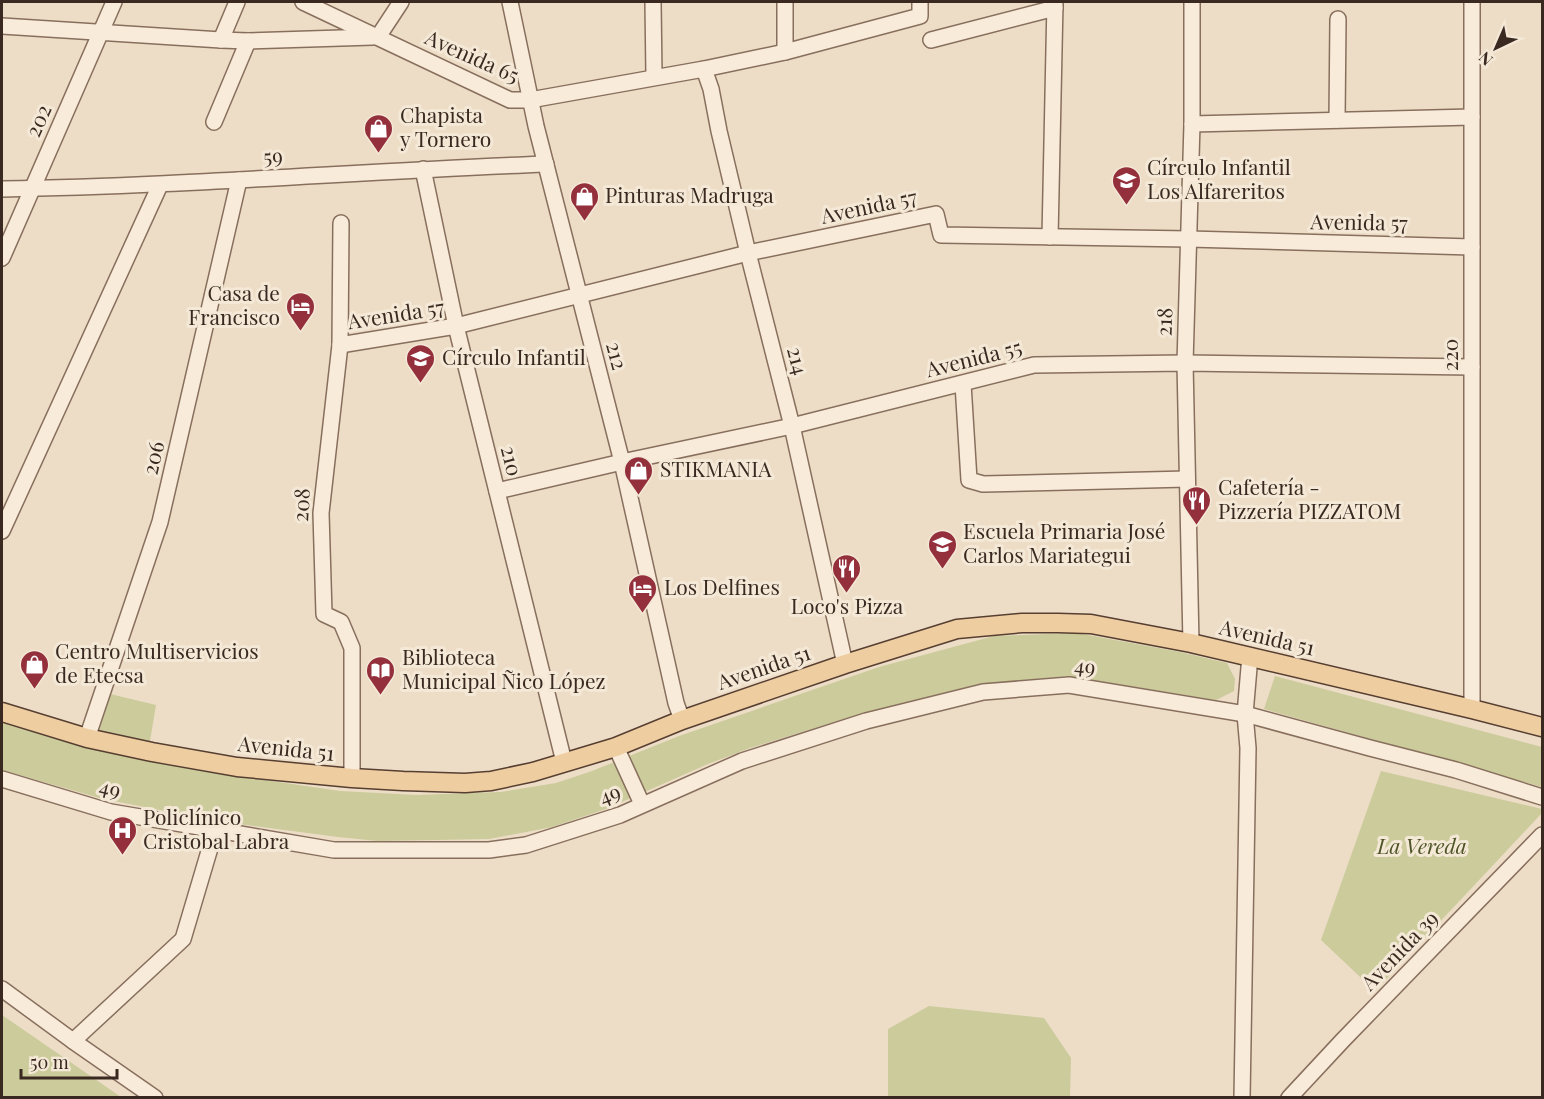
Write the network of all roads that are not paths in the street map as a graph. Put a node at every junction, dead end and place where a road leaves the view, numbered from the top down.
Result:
1 (114, 2) edge
2 (237, 2) edge
3 (303, 2) edge
4 (401, 2) edge
5 (510, 2) edge
6 (653, 2) edge
7 (785, 2) edge
8 (1192, 2) edge
9 (1472, 2) edge
10 (1055, 5) edge
11 (920, 9) edge
12 (1338, 19) dead end
13 (2, 26) edge
14 (101, 32) junction
15 (378, 37) junction
16 (221, 40) junction
17 (248, 40) junction
18 (931, 40) dead end
19 (785, 52) junction
20 (704, 69) junction
21 (654, 77) junction
22 (530, 100) junction
23 (1472, 117) junction
24 (1337, 120) junction
25 (214, 122) dead end
26 (1192, 124) junction
27 (546, 164) junction
28 (423, 169) junction
29 (239, 180) junction
30 (160, 185) junction
31 (2, 189) edge
32 (32, 189) junction
33 (341, 224) dead end
34 (1050, 237) junction
35 (1189, 239) junction
36 (1472, 247) junction
37 (748, 253) junction
38 (2, 258) edge
39 (578, 295) junction
40 (456, 326) junction
41 (340, 345) junction
42 (1185, 363) junction
43 (1472, 367) junction
44 (963, 384) junction
45 (792, 426) junction
46 (622, 462) junction
47 (1187, 479) junction
48 (497, 491) junction
49 (2, 531) edge
50 (1191, 643) junction
51 (1250, 656) junction
52 (845, 664) junction
53 (1472, 709) junction
54 (2, 712) edge
55 (1245, 714) junction
56 (682, 720) junction
57 (1542, 728) edge
58 (87, 738) junction
59 (616, 747) junction
60 (564, 762) junction
61 (352, 778) junction
62 (2, 779) edge
63 (1542, 797) edge
64 (642, 804) junction
65 (213, 830) junction
66 (1542, 835) edge
67 (2, 989) edge
68 (73, 1041) junction
69 (155, 1098) edge
70 (1242, 1098) edge
71 (1289, 1098) edge

1 - 14 street, 202
2 - 16 street
3 - 15 street
4 - 15 street
5 - 22 street, 212
6 - 21 street
7 - 19 street
8 - 26 street, 218
9 - 23 street, 220
10 - 18 street
10 - 34 street
11 - 19 street, Avenida 65
12 - 24 street
13 - 14 street, Avenida 65
14 - 16 street, Avenida 65
14 - 32 street, 202
15 - 17 street, Avenida 65
15 - 22 street, Avenida 65
16 - 17 street, Avenida 65
17 - 25 street
19 - 20 street, Avenida 65
20 - 21 street, Avenida 65
20 - 37 street, 214
21 - 22 street, Avenida 65
22 - 27 street, 212
23 - 24 street
23 - 36 street, 220
24 - 26 street
26 - 35 street, 218
27 - 28 street, 59
27 - 39 street, 212
28 - 29 street, 59
28 - 40 street, 210
29 - 30 street, 59
29 - 58 street, 206
30 - 32 street, 59
30 - 49 street
31 - 32 street, 59
32 - 38 street, 202
33 - 41 street, 208
34 - 35 street, Avenida 57
34 - 37 street, Avenida 57
35 - 36 street, Avenida 57
35 - 42 street, 218
36 - 43 street, 220
37 - 39 street, Avenida 57
37 - 45 street, 214
39 - 40 street, Avenida 57
39 - 46 street, 212
40 - 41 street, Avenida 57
40 - 48 street, 210
41 - 61 street, 208
42 - 43 street, Avenida 55
42 - 44 street, Avenida 55
42 - 47 street, 218
43 - 53 street, 220
44 - 45 street, Avenida 55
44 - 47 street
45 - 46 street, Avenida 55
45 - 52 street, 214
46 - 48 street, Avenida 55
46 - 56 street, 212
47 - 50 street, 218
48 - 60 street, 210
50 - 51 main road, Avenida 51
50 - 52 main road, Avenida 51
51 - 53 main road, Avenida 51
51 - 55 street
52 - 56 main road, Avenida 51
53 - 57 main road, Avenida 51
54 - 58 main road, Avenida 51
55 - 63 street, 49
55 - 64 street, 49
55 - 70 street
56 - 59 main road, Avenida 51
58 - 61 main road, Avenida 51
59 - 60 main road, Avenida 51
59 - 64 street
60 - 61 main road, Avenida 51
62 - 65 street, 49
64 - 65 street, 49
65 - 68 street
66 - 71 street, Avenida 39
67 - 68 street
68 - 69 street

